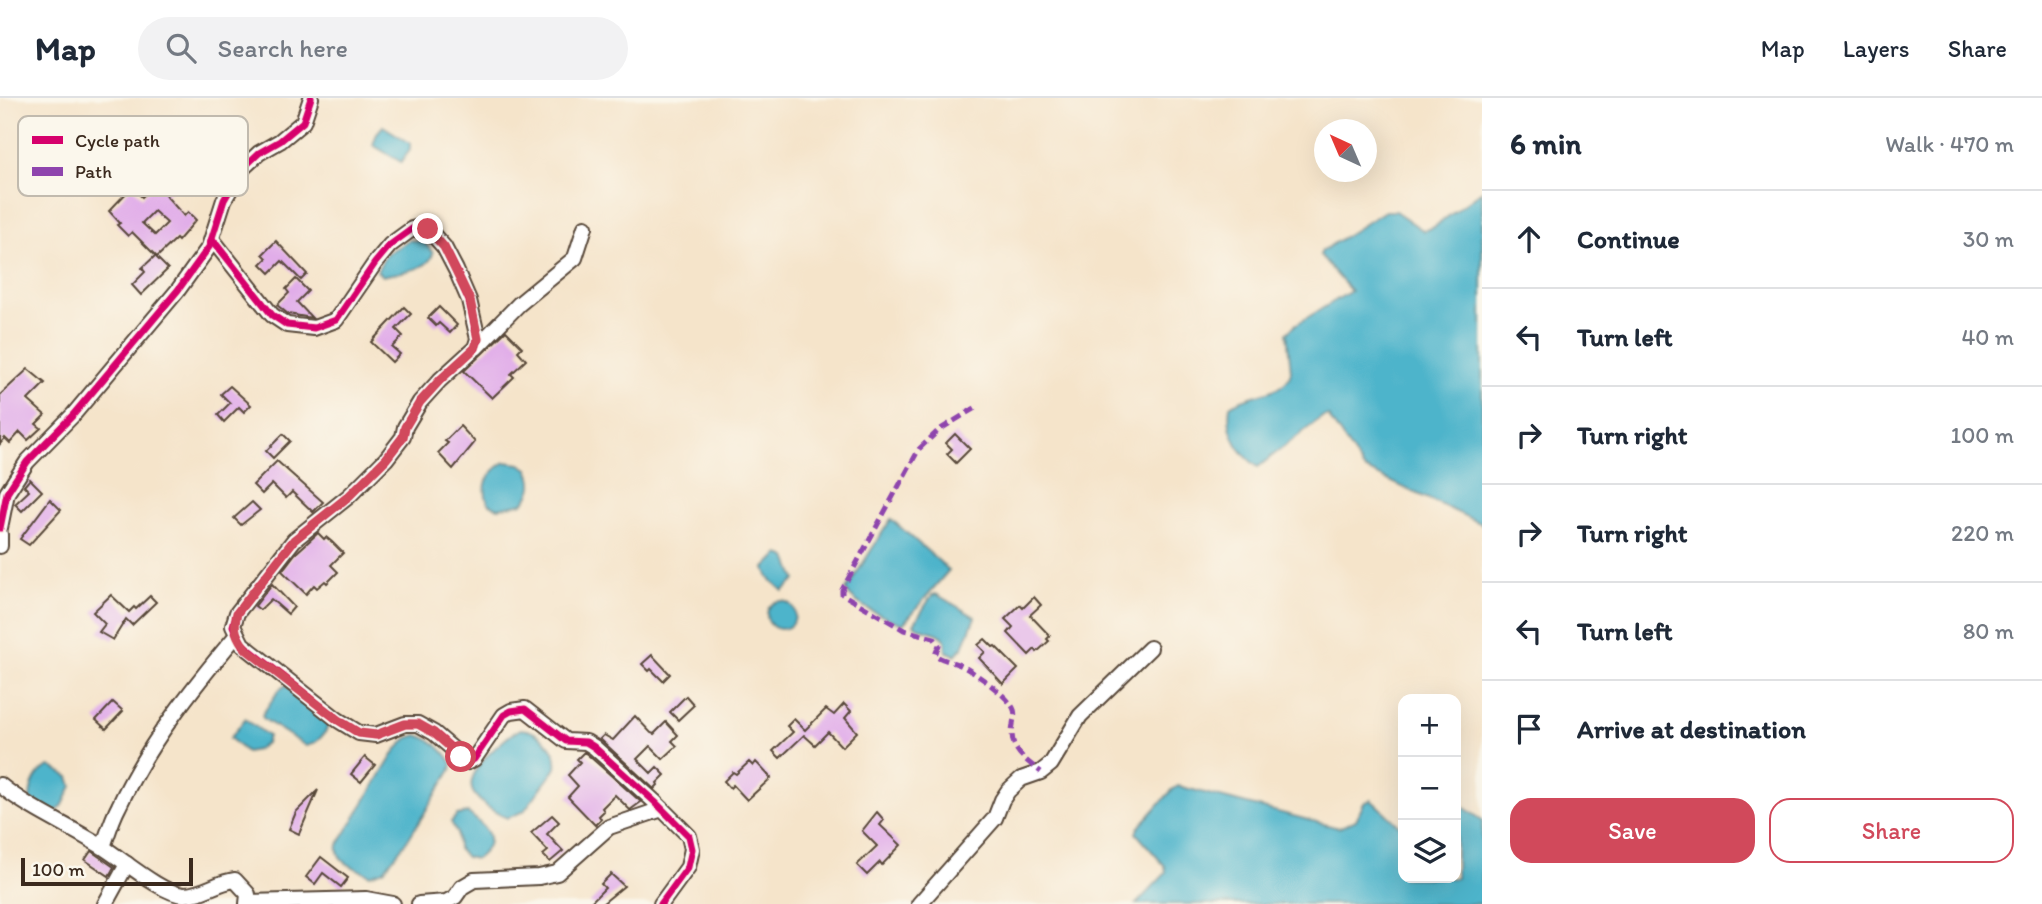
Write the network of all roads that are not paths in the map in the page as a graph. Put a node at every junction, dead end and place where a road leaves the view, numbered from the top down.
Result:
1 (311, 98) edge
2 (248, 163) edge
3 (226, 196) edge
4 (585, 228) dead end
5 (212, 239) junction
6 (475, 348) junction
7 (0, 528) edge
8 (0, 534) edge
9 (0, 546) edge
10 (236, 636) junction
11 (1150, 648) dead end
12 (0, 785) edge
13 (662, 809) junction
14 (103, 847) junction
15 (127, 864) junction
16 (248, 903) edge
17 (105, 904) edge
18 (393, 904) edge
19 (419, 904) edge
20 (661, 904) edge
21 (919, 904) edge

1 - 2 street
3 - 5 street
4 - 6 street
5 - 6 street
5 - 7 street
6 - 10 street
8 - 9 street
10 - 13 street
10 - 14 street
11 - 21 street
12 - 14 street
13 - 19 street
13 - 20 street
14 - 15 street
15 - 16 street
15 - 17 street
16 - 18 street

